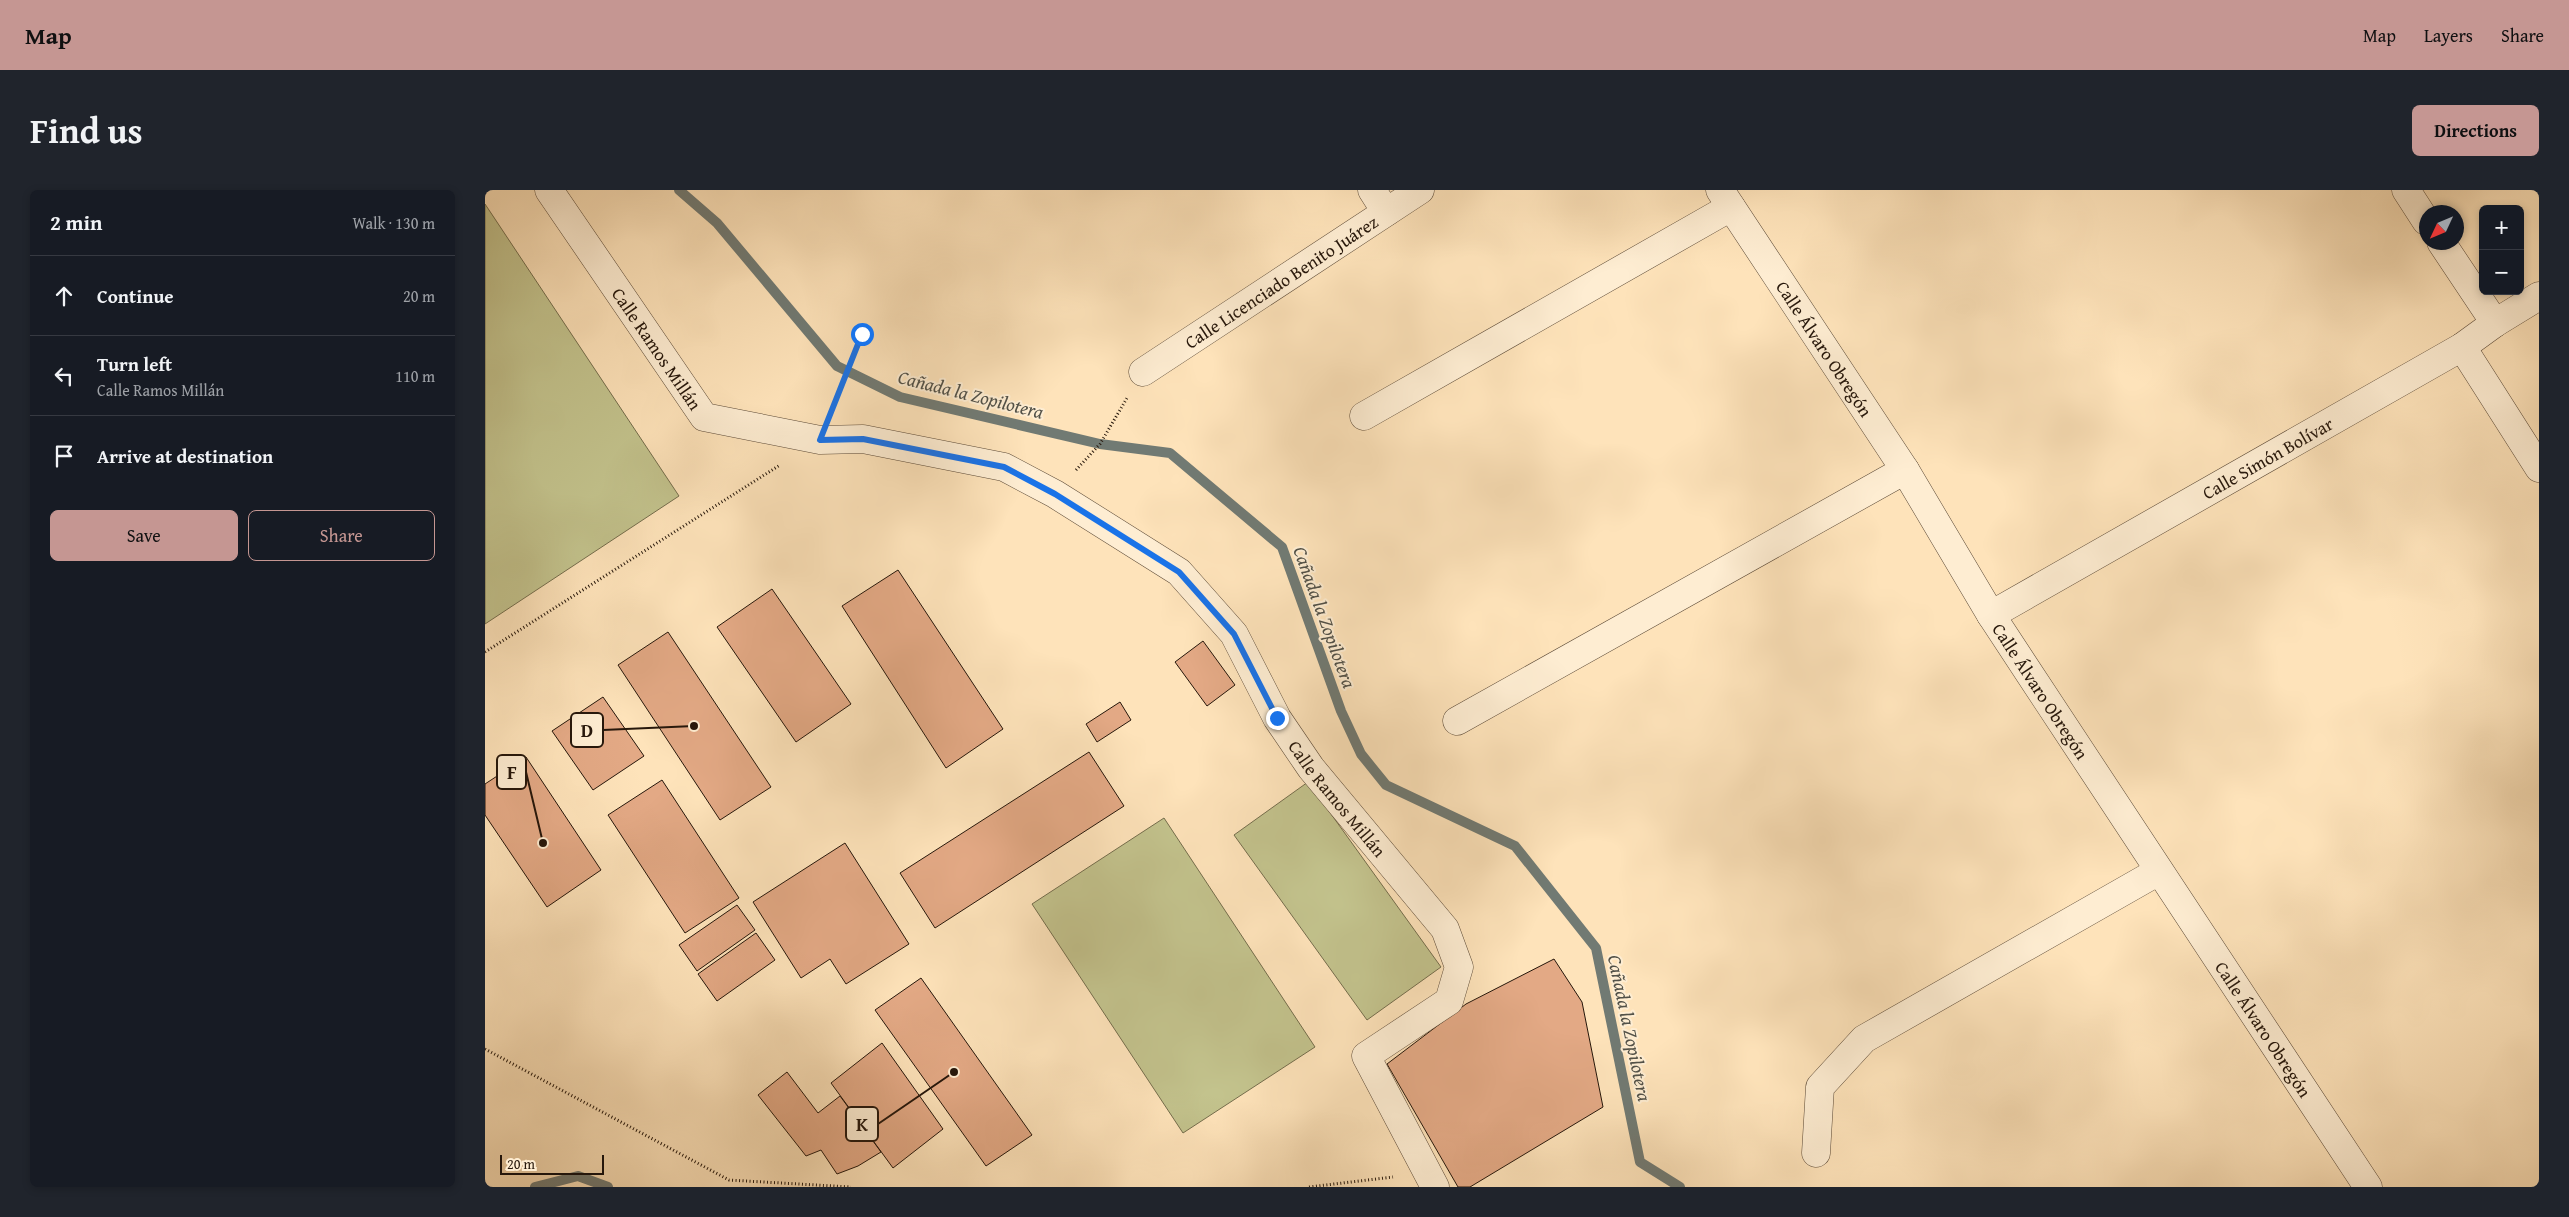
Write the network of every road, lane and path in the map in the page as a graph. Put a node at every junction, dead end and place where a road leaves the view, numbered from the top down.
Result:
1 (549, 190) edge
2 (1420, 190) edge
3 (2406, 190) edge
4 (1725, 199) edge
5 (1379, 201) edge
6 (2419, 209) edge
7 (2446, 250) edge
8 (2539, 296) edge
9 (2495, 323) junction
10 (862, 334) dead end
11 (2462, 347) junction
12 (1143, 372) joint
13 (1364, 416) dead end
14 (820, 440) junction
15 (2539, 468) edge
16 (1905, 470) junction
17 (1055, 494) junction
18 (1991, 614) junction
19 (485, 652) edge
20 (1457, 722) dead end
21 (2159, 871) junction
22 (485, 1049) edge
23 (1816, 1153) dead end
24 (1431, 1180) edge
25 (851, 1187) edge
26 (1309, 1187) edge
27 (2368, 1187) edge

1 - 14 street, Calle Ramos Millán
2 - 5 street, Calle Licenciado Benito Juárez
3 - 6 street
4 - 13 street
4 - 16 street, Calle Álvaro Obregón
5 - 12 street, Calle Licenciado Benito Juárez
7 - 9 street
8 - 9 street, Calle Simón Bolívar
9 - 11 street, Calle Simón Bolívar
10 - 14 path
11 - 15 street
11 - 18 street, Calle Simón Bolívar
12 - 17 path
14 - 17 street, Calle Ramos Millán
14 - 19 path
16 - 18 street, Calle Álvaro Obregón
16 - 20 street
17 - 24 street, Calle Ramos Millán
18 - 21 street, Calle Álvaro Obregón
21 - 23 street
21 - 27 street, Calle Álvaro Obregón
22 - 25 path
24 - 26 path

